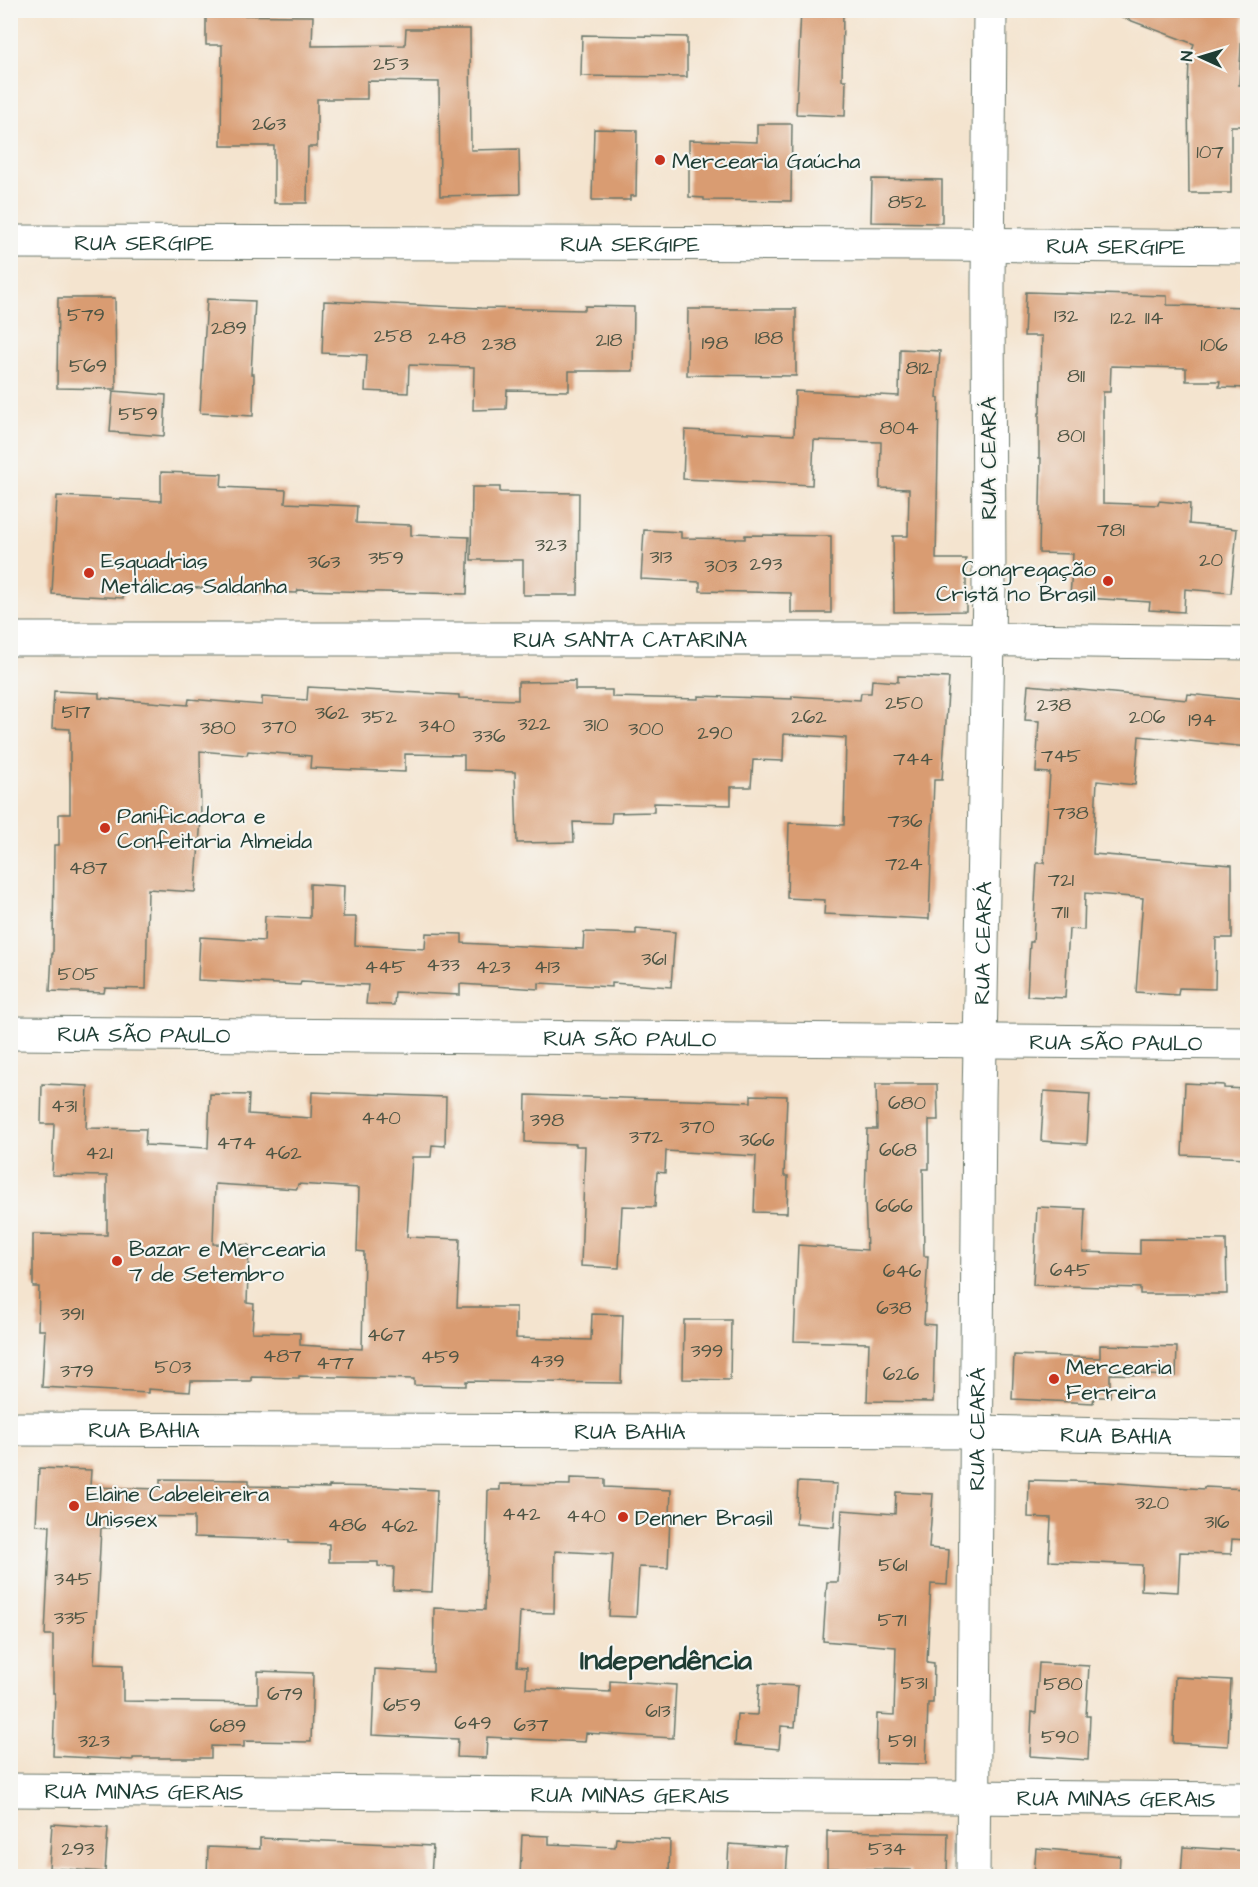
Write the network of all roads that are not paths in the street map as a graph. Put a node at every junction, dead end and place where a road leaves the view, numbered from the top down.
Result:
1 (990, 10) edge
2 (10, 242) edge
3 (988, 244) junction
4 (1248, 247) edge
5 (10, 639) edge
6 (988, 640) junction
7 (1248, 643) edge
8 (10, 1033) edge
9 (980, 1042) junction
10 (1248, 1043) edge
11 (10, 1429) edge
12 (977, 1432) junction
13 (1248, 1438) edge
14 (10, 1790) edge
15 (973, 1798) junction
16 (1248, 1799) edge
17 (973, 1876) edge

1 - 3 street, RUA CEARÁ
2 - 3 street, RUA SERGIPE
3 - 4 street, RUA SERGIPE
3 - 6 street, RUA CEARÁ
5 - 6 street, RUA SANTA CATARINA
6 - 7 street, RUA SANTA CATARINA
6 - 9 street, RUA CEARÁ
8 - 9 street, RUA SÃO PAULO
9 - 10 street, RUA SÃO PAULO
9 - 12 street, RUA CEARÁ
11 - 12 street, RUA BAHIA
12 - 13 street, RUA BAHIA
12 - 15 street, RUA CEARÁ
14 - 15 street, RUA MINAS GERAIS
15 - 16 street, RUA MINAS GERAIS
15 - 17 street, RUA CEARÁ

